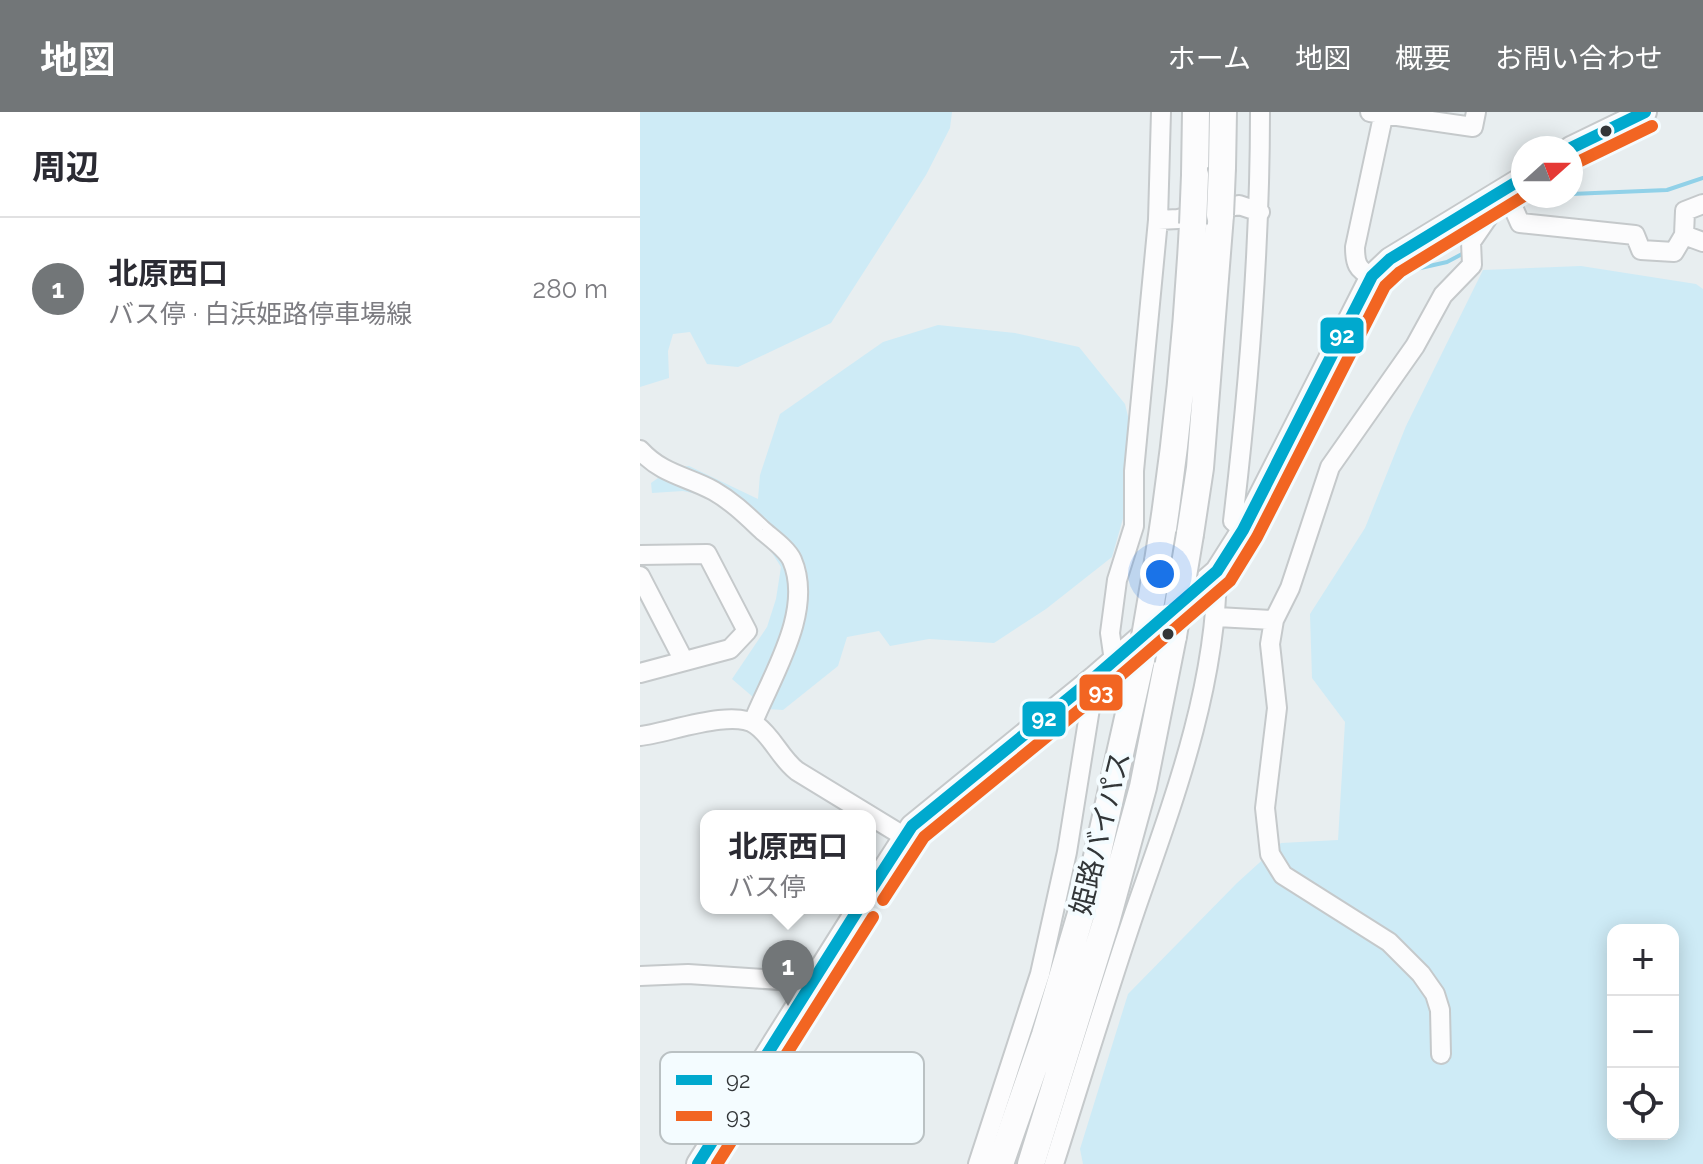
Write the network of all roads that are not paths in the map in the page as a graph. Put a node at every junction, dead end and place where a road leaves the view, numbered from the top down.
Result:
1 (1161, 112) edge
2 (1196, 112) edge
3 (1223, 112) edge
4 (1260, 112) edge
5 (1476, 112) edge
6 (1643, 112) edge
7 (1379, 113) edge
8 (1583, 142) edge
9 (1508, 195) edge
10 (1703, 204) edge
11 (1260, 212) junction
12 (1158, 220) junction
13 (1684, 235) junction
14 (1703, 242) edge
15 (1372, 276) junction
16 (640, 450) edge
17 (1243, 530) junction
18 (640, 555) edge
19 (1217, 571) junction
20 (640, 576) edge
21 (1217, 617) junction
22 (1274, 620) junction
23 (684, 661) junction
24 (1114, 661) junction
25 (640, 673) edge
26 (1095, 677) junction
27 (753, 722) junction
28 (640, 736) edge
29 (861, 810) edge
30 (876, 819) edge
31 (905, 837) junction
32 (876, 882) edge
33 (855, 914) edge
34 (640, 976) edge
35 (810, 982) junction
36 (767, 1052) edge
37 (1441, 1054) dead end
38 (710, 1144) edge
39 (698, 1164) edge
40 (978, 1164) edge
41 (1000, 1164) edge
42 (1031, 1164) edge
43 (1054, 1164) edge

1 - 12 street
2 - 41 highway, 姫路バイパス, bridge
3 - 42 highway, 姫路バイパス, bridge
4 - 11 street
5 - 7 street
6 - 8 main road
7 - 15 street
9 - 13 street
9 - 15 main road
9 - 22 street
10 - 13 street
11 - 12 street
11 - 17 street
12 - 24 street
13 - 14 street
15 - 17 main road
16 - 27 street
17 - 19 main road
18 - 23 street
19 - 21 street
19 - 24 main road
20 - 23 street
21 - 22 street
21 - 43 street
22 - 37 street
23 - 25 street
24 - 26 main road
26 - 31 main road
26 - 40 street
27 - 28 street
27 - 29 street
30 - 31 street
31 - 32 main road
33 - 35 main road
34 - 35 street
35 - 36 main road
38 - 39 main road

